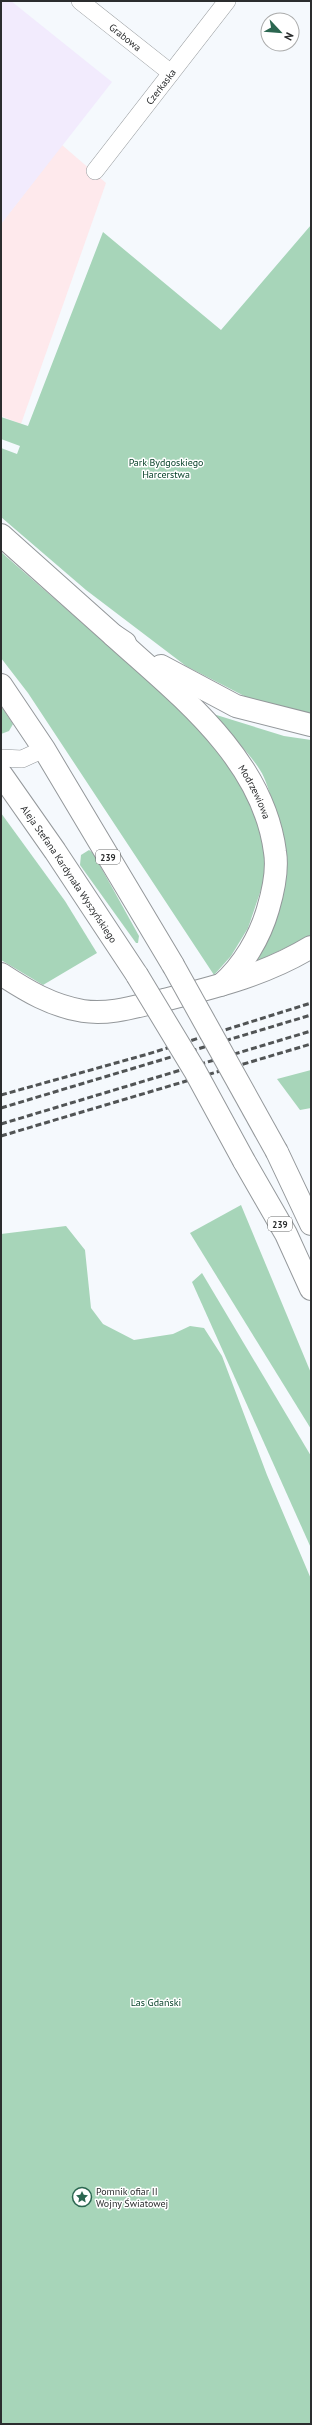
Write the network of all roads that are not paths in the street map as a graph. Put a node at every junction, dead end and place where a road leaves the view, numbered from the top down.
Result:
1 (80, 1) edge
2 (227, 1) edge
3 (171, 73) junction
4 (95, 171) dead end
5 (1, 534) edge
6 (113, 635) junction
7 (1, 685) edge
8 (311, 725) edge
9 (44, 749) junction
10 (1, 758) edge
11 (1, 774) edge
12 (311, 947) edge
13 (1, 974) edge
14 (221, 985) junction
15 (311, 1224) edge
16 (311, 1289) edge

1 - 3 street, Grabowa
2 - 3 street, Czerkaska
3 - 4 street, Czerkaska
5 - 6 main road
6 - 8 main road
6 - 14 main road, Modrzewiowa
7 - 9 main road, 239
9 - 10 street
9 - 15 main road, 239, bridge
11 - 16 main road, Aleja Stefana Kardynała Wyszyńskiego / 239, bridge
12 - 14 main road, Modrzewiowa
13 - 14 main road, Modrzewiowa

